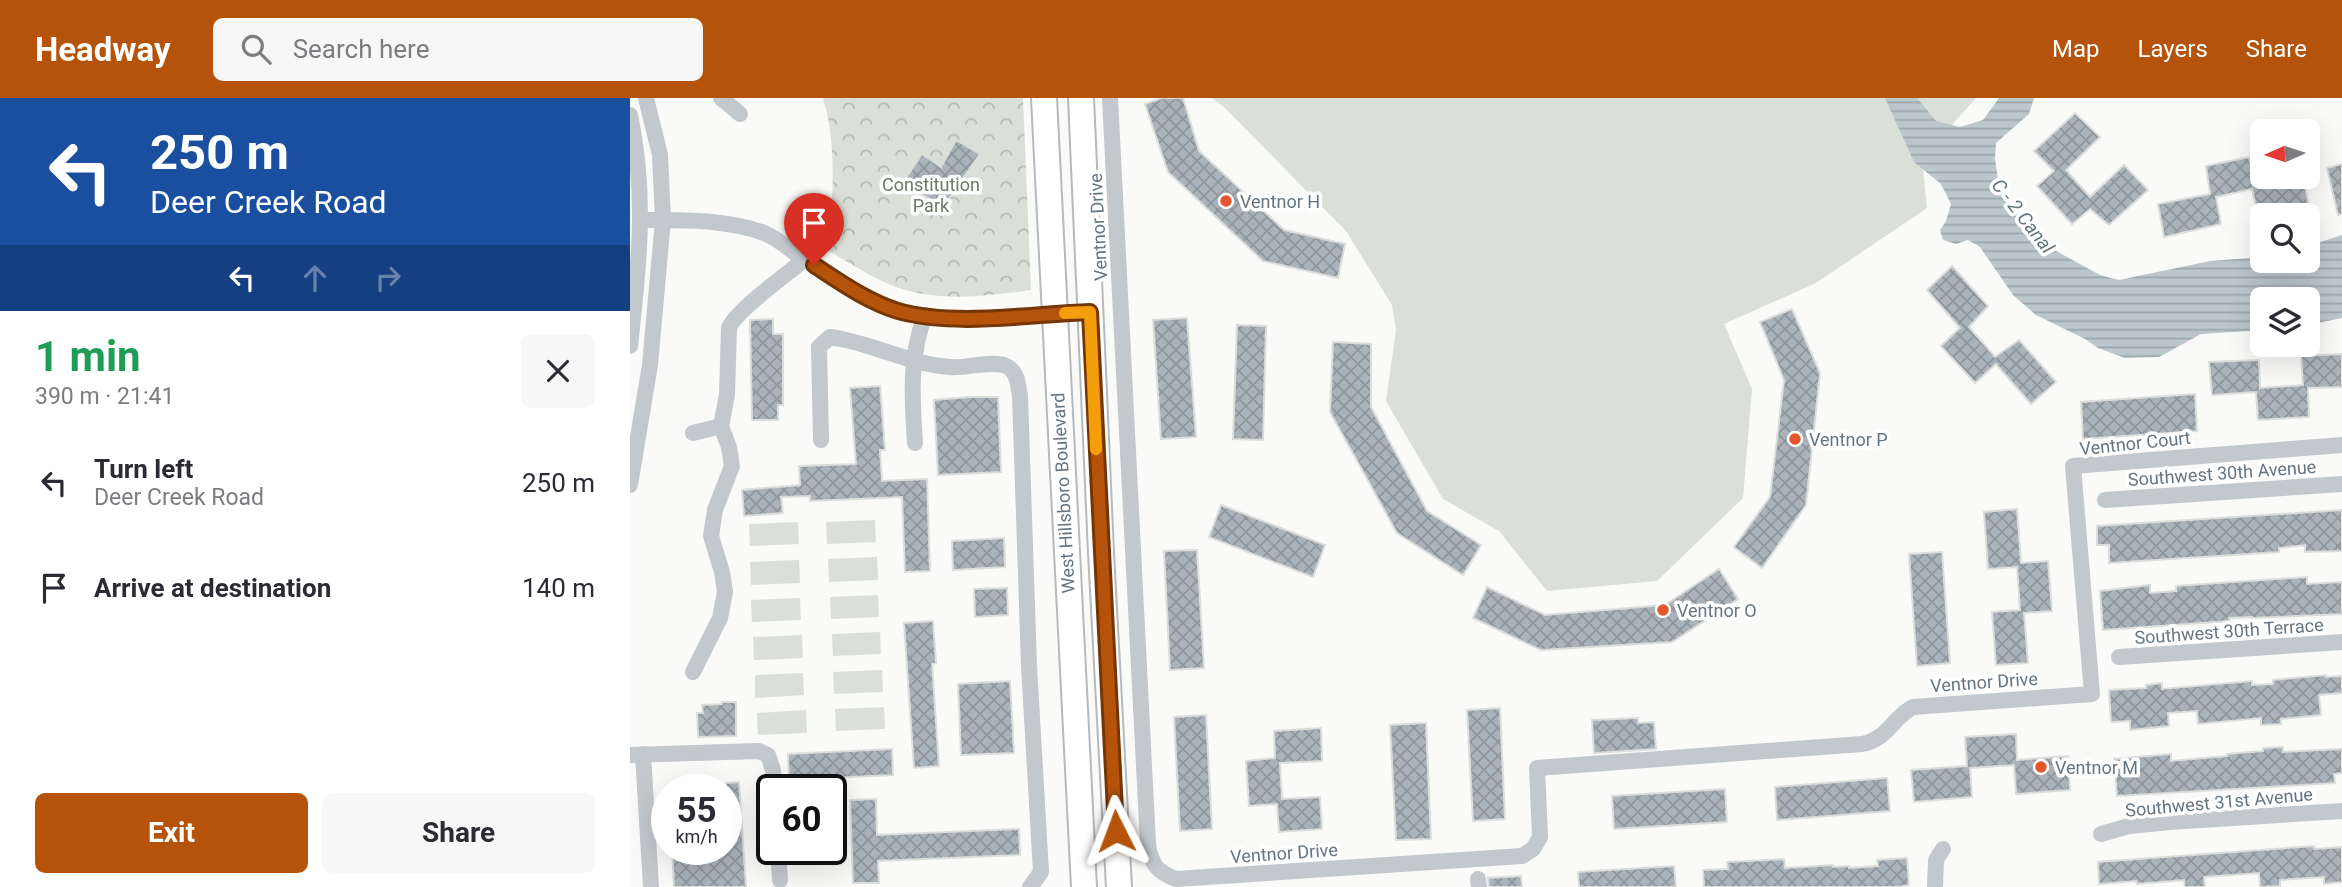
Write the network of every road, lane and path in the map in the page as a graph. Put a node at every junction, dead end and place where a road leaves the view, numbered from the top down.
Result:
1 (646, 98) edge
2 (720, 98) edge
3 (1044, 98) edge
4 (1081, 98) edge
5 (1110, 98) edge
6 (740, 114) dead end
7 (630, 116) edge
8 (642, 220) junction
9 (663, 220) junction
10 (805, 259) junction
11 (1090, 312) junction
12 (1055, 313) junction
13 (925, 315) junction
14 (630, 346) edge
15 (913, 360) junction
16 (721, 426) junction
17 (693, 433) dead end
18 (821, 440) dead end
19 (915, 443) dead end
20 (2342, 445) edge
21 (2342, 484) edge
22 (630, 485) edge
23 (2105, 500) dead end
24 (2342, 642) edge
25 (2119, 657) dead end
26 (693, 672) dead end
27 (2092, 694) joint
28 (636, 755) edge
29 (773, 774) edge
30 (1078, 780) junction
31 (2342, 811) edge
32 (2101, 834) dead end
33 (1943, 849) dead end
34 (779, 865) edge
35 (780, 880) dead end
36 (651, 887) edge
37 (1030, 887) edge
38 (1084, 887) edge
39 (1094, 887) edge
40 (1119, 887) edge
41 (1934, 887) edge

1 - 9 street
2 - 6 street
3 - 12 main road, West Hillsboro Boulevard
4 - 11 main road, West Hillsboro Boulevard
5 - 27 street, Ventnor Drive
7 - 8 street
8 - 9 street
8 - 14 street
9 - 10 street
9 - 22 street
10 - 13 street
10 - 16 street
11 - 12 street
11 - 40 main road, West Hillsboro Boulevard
12 - 13 street
12 - 30 main road, West Hillsboro Boulevard
13 - 15 street
15 - 18 street
15 - 19 street
15 - 37 street
16 - 17 street
16 - 26 street
20 - 27 street, Ventnor Court
21 - 23 street, Southwest 30th Avenue
24 - 25 street, Southwest 30th Terrace
28 - 29 street
28 - 36 street
30 - 38 main road, West Hillsboro Boulevard
30 - 39 street
31 - 32 street, Southwest 31st Avenue
33 - 41 street
34 - 35 street

